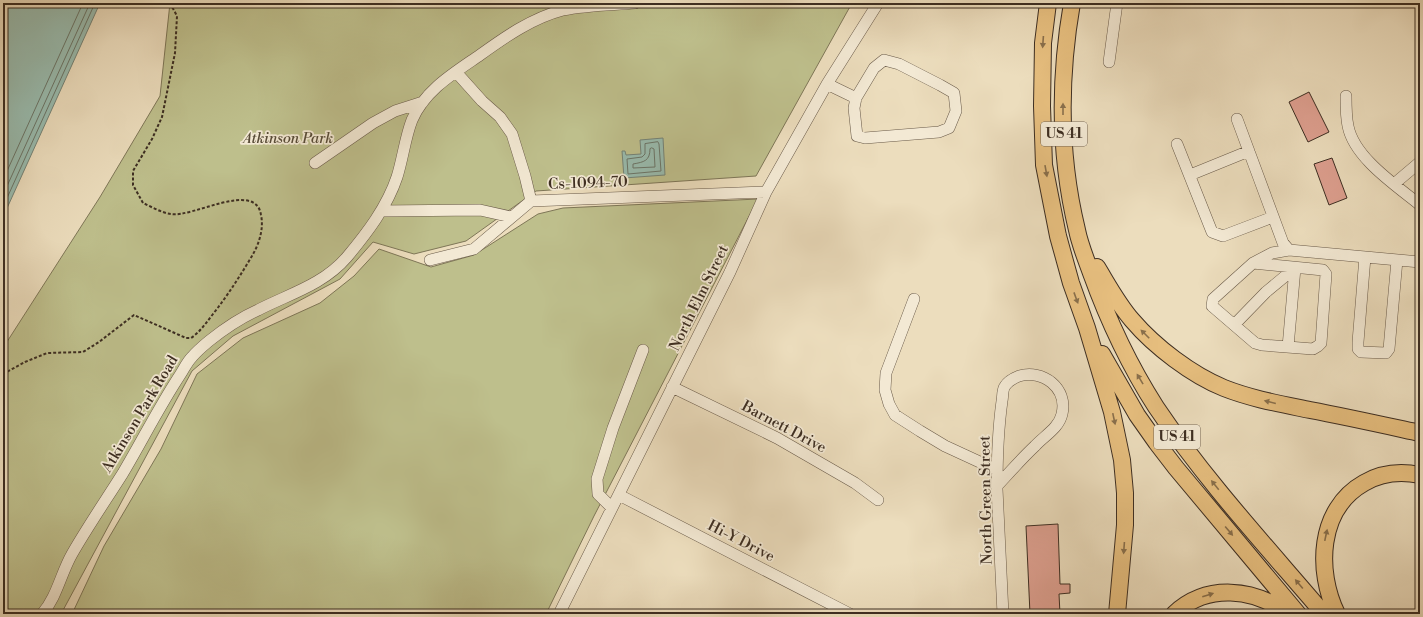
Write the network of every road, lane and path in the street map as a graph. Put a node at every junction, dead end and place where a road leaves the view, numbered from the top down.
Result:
1 (170, 3) edge
2 (635, 3) edge
3 (878, 3) edge
4 (1048, 3) edge
5 (1072, 3) edge
6 (1117, 3) edge
7 (1110, 62) dead end
8 (456, 72) junction
9 (827, 84) junction
10 (1346, 96) dead end
11 (856, 98) junction
12 (423, 102) junction
13 (1237, 119) dead end
14 (1177, 144) dead end
15 (1249, 151) junction
16 (1420, 162) edge
17 (315, 163) dead end
18 (1190, 175) junction
19 (1394, 184) junction
20 (766, 192) junction
21 (1418, 200) edge
22 (531, 201) junction
23 (381, 211) junction
24 (511, 217) junction
25 (1273, 217) junction
26 (1077, 231) junction
27 (1289, 250) junction
28 (1365, 257) junction
29 (430, 260) dead end
30 (1397, 260) junction
31 (1420, 262) edge
32 (1253, 263) junction
33 (1295, 268) junction
34 (914, 300) dead end
35 (1234, 326) junction
36 (1087, 328) junction
37 (1288, 347) junction
38 (643, 350) dead end
39 (3, 374) edge
40 (672, 387) junction
41 (1309, 409) junction
42 (1420, 424) edge
43 (1420, 433) edge
44 (998, 470) junction
45 (1420, 475) edge
46 (998, 486) junction
47 (619, 495) junction
48 (878, 500) dead end
49 (612, 508) junction
50 (42, 614) edge
51 (559, 614) edge
52 (850, 614) edge
53 (1004, 614) edge
54 (1117, 614) edge
55 (1174, 614) edge
56 (1288, 614) edge
57 (1298, 614) edge
58 (1324, 614) edge
59 (1337, 614) edge

1 - 39 path
2 - 8 street, Atkinson Park Road
3 - 9 street, North Elm Street
4 -> 36 highway, US 41
26 -> 5 highway, US 41
6 - 7 street
8 - 12 street, Atkinson Park Road
8 - 22 street
9 - 11 street
9 - 20 street, North Elm Street
10 - 19 street
11 - 11 street
12 - 17 street
12 - 23 street, Atkinson Park Road
13 - 15 street
14 - 18 street
15 - 18 street
15 - 25 street
16 - 19 street
18 - 25 street
19 - 21 street
20 - 22 street, Cs-1094-70
20 - 40 street, North Elm Street
22 - 24 street, Cs-1094-70
23 - 24 street
23 - 50 street, Atkinson Park Road
24 - 29 street, Cs-1094-70
25 - 27 street
41 -> 26 highway
58 -> 26 highway, US 41
27 - 28 street
27 - 32 street
28 - 30 street
28 - 30 street
30 - 31 street
32 - 33 street
32 - 35 street
33 - 35 street
33 - 37 street
33 - 37 street
34 - 44 street
35 - 37 street
36 -> 54 highway
36 -> 57 highway, US 41
38 - 49 street
40 - 47 street, North Elm Street
40 - 48 street, Barnett Drive
41 - 42 highway
41 - 43 highway
44 - 46 street, North Green Street
44 - 46 street, North Green Street
59 -> 45 highway
46 - 53 street, North Green Street
47 - 49 street, North Elm Street
47 - 52 street, Hi-Y Drive
49 - 51 street, North Elm Street
55 -> 56 highway

